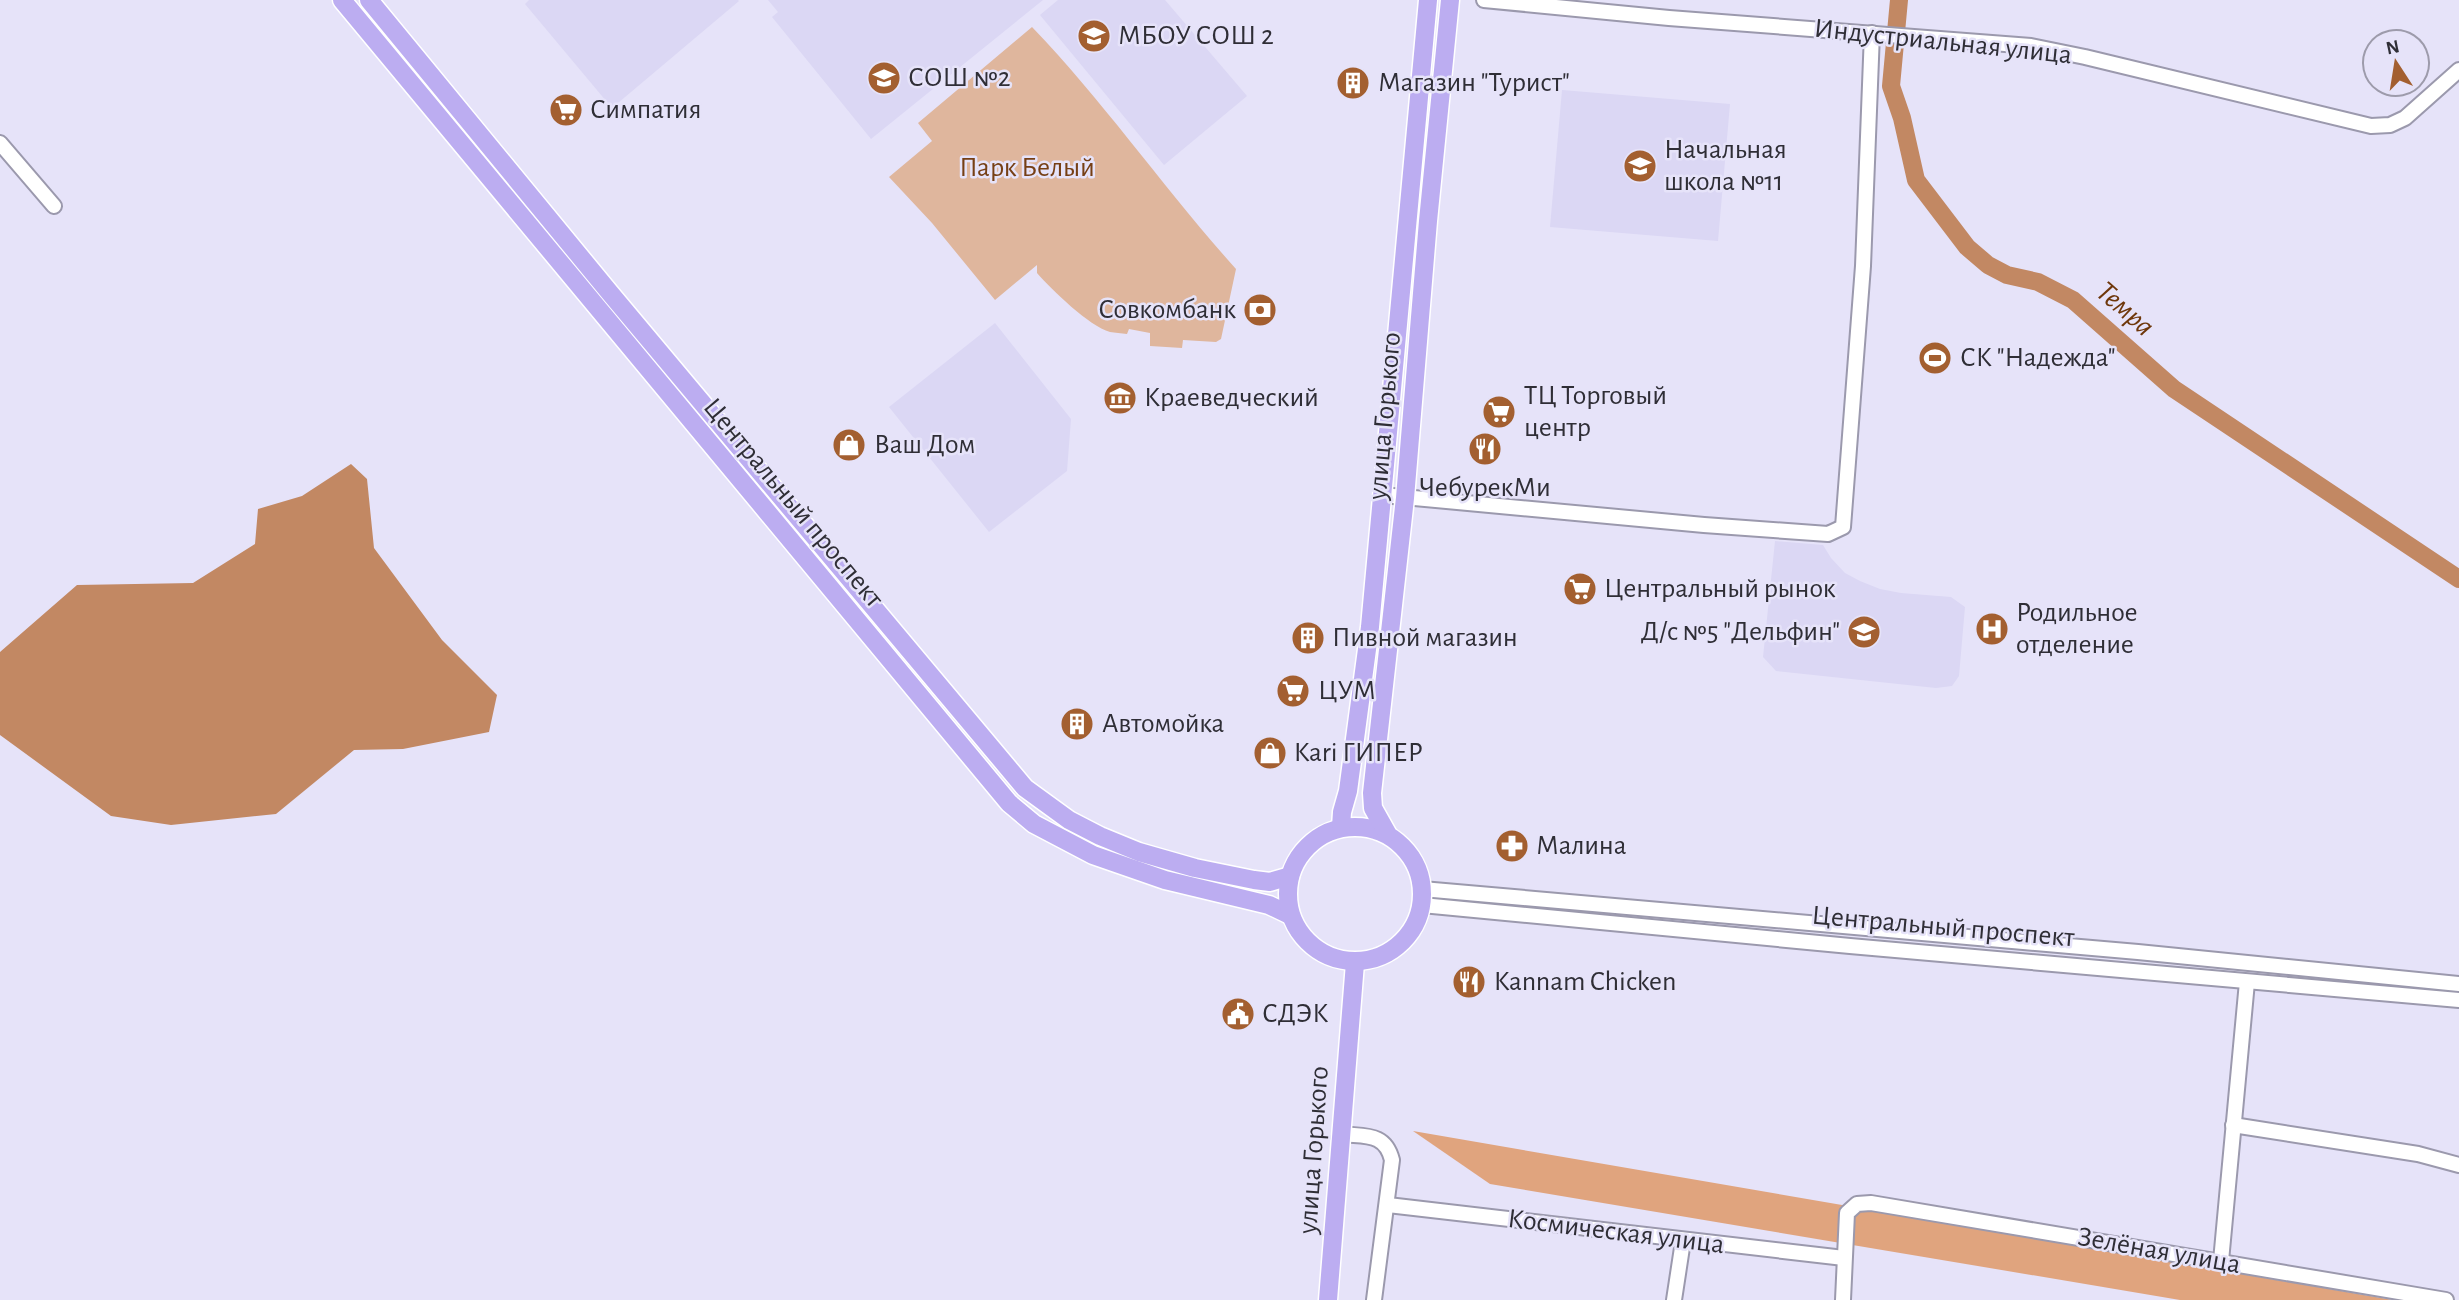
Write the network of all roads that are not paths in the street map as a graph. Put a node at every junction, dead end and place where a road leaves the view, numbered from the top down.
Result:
1 (342, 0) edge
2 (369, 0) edge
3 (1428, 0) edge
4 (1450, 0) edge
5 (1485, 0) edge
6 (1872, 33) junction
7 (2459, 70) edge
8 (0, 143) edge
9 (54, 206) dead end
10 (759, 470) junction
11 (743, 483) junction
12 (1382, 495) junction
13 (1405, 498) junction
14 (1069, 820) junction
15 (1341, 827) junction
16 (1387, 832) junction
17 (1058, 838) junction
18 (1290, 876) junction
19 (1422, 897) junction
20 (1290, 915) junction
21 (1355, 963) junction
22 (2247, 982) junction
23 (2459, 984) edge
24 (2459, 1000) edge
25 (2233, 1125) junction
26 (1341, 1133) junction
27 (2459, 1165) edge
28 (1388, 1205) junction
29 (1683, 1241) junction
30 (1844, 1258) junction
31 (2221, 1261) junction
32 (1328, 1300) edge
33 (1374, 1300) edge
34 (1674, 1300) edge
35 (1843, 1300) edge
36 (2446, 1300) edge

1 - 11 main road, Центральный проспект
2 - 10 main road, Центральный проспект
3 - 12 main road, улица Горького
4 - 13 main road, улица Горького
5 - 6 street, Индустриальная улица
6 - 7 street, Индустриальная улица
6 - 13 street
8 - 9 street
10 - 11 main road
10 - 14 main road, Центральный проспект
11 - 17 main road, Центральный проспект
12 - 13 street
12 - 15 main road, улица Горького
13 - 16 main road, улица Горького
14 - 17 main road
14 - 18 main road, Центральный проспект
15 - 16 main road
15 - 18 main road
16 - 19 main road
17 - 20 main road, Центральный проспект
18 - 20 main road
19 - 21 main road
19 - 22 street, Центральный проспект
19 - 23 street, Центральный проспект
20 - 21 main road
21 - 26 main road, улица Горького
22 - 24 street, Центральный проспект
22 - 25 street
25 - 27 street
25 - 31 street
26 - 28 street
26 - 32 main road, улица Горького
28 - 29 street, Космическая улица
28 - 33 street
29 - 30 street, Космическая улица
29 - 34 street
30 - 31 street, Зелёная улица
30 - 35 street
31 - 36 street, Зелёная улица

